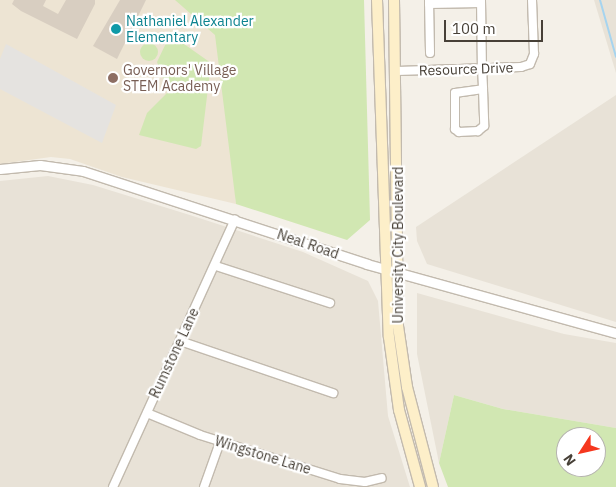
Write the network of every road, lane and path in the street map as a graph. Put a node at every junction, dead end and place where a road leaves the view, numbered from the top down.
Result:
1 (377, 0) edge
2 (394, 0) edge
3 (532, 0) edge
4 (481, 1) edge
5 (429, 2) edge
6 (430, 53) dead end
7 (482, 68) junction
8 (397, 71) junction
9 (483, 90) junction
10 (0, 169) edge
11 (235, 219) junction
12 (216, 266) junction
13 (386, 269) junction
14 (398, 272) junction
15 (330, 303) dead end
16 (616, 333) edge
17 (180, 341) junction
18 (333, 393) dead end
19 (147, 413) junction
20 (220, 442) junction
21 (382, 478) dead end
22 (113, 487) edge
23 (204, 487) edge
24 (420, 487) edge
25 (433, 487) edge

1 - 13 main road, University City Boulevard
2 - 8 main road, University City Boulevard
3 - 7 street, Resource Drive
4 - 5 street
4 - 7 street
5 - 6 street
7 - 8 street, Resource Drive
7 - 9 street
8 - 14 main road, University City Boulevard
9 - 9 street
10 - 11 street, Neal Road
11 - 12 street, Rumstone Lane
11 - 13 street, Neal Road
12 - 15 street
12 - 17 street, Rumstone Lane
13 - 14 street, Neal Road
13 - 24 main road, University City Boulevard
14 - 16 street, Neal Road
14 - 25 main road, University City Boulevard
17 - 18 street
17 - 19 street, Rumstone Lane
19 - 20 street, Wingstone Lane
19 - 22 street, Rumstone Lane
20 - 21 street, Wingstone Lane
20 - 23 street

